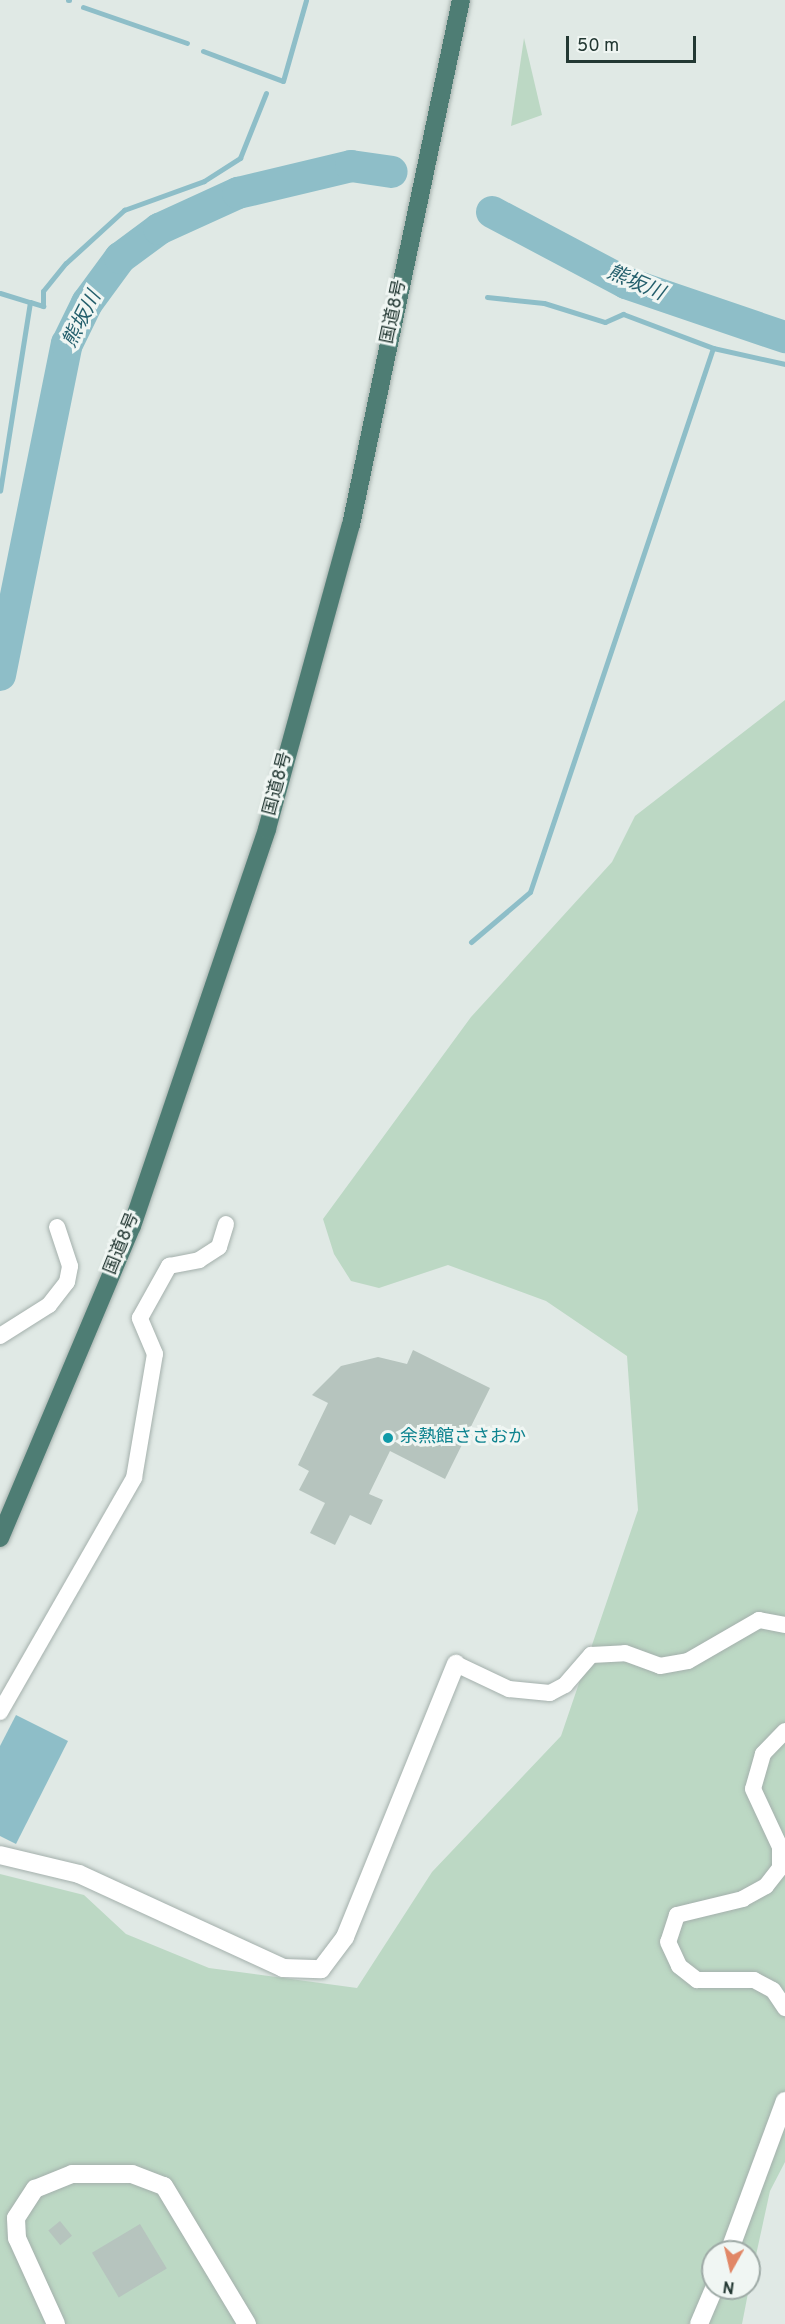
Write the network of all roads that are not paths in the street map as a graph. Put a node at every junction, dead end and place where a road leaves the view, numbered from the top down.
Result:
1 (461, 0) edge
2 (226, 1224) dead end
3 (57, 1227) dead end
4 (0, 1336) edge
5 (0, 1538) edge
6 (785, 1625) edge
7 (456, 1664) joint
8 (0, 1712) edge
9 (785, 1731) edge
10 (0, 1855) edge
11 (785, 2008) edge
12 (785, 2101) edge
13 (733, 2240) edge
14 (709, 2300) edge
15 (56, 2324) edge
16 (247, 2324) edge
17 (699, 2324) edge

1 - 5 highway, 国道8号
2 - 8 street
3 - 4 street
6 - 7 street
7 - 10 street
9 - 11 street
12 - 13 street
14 - 17 street
15 - 16 street

